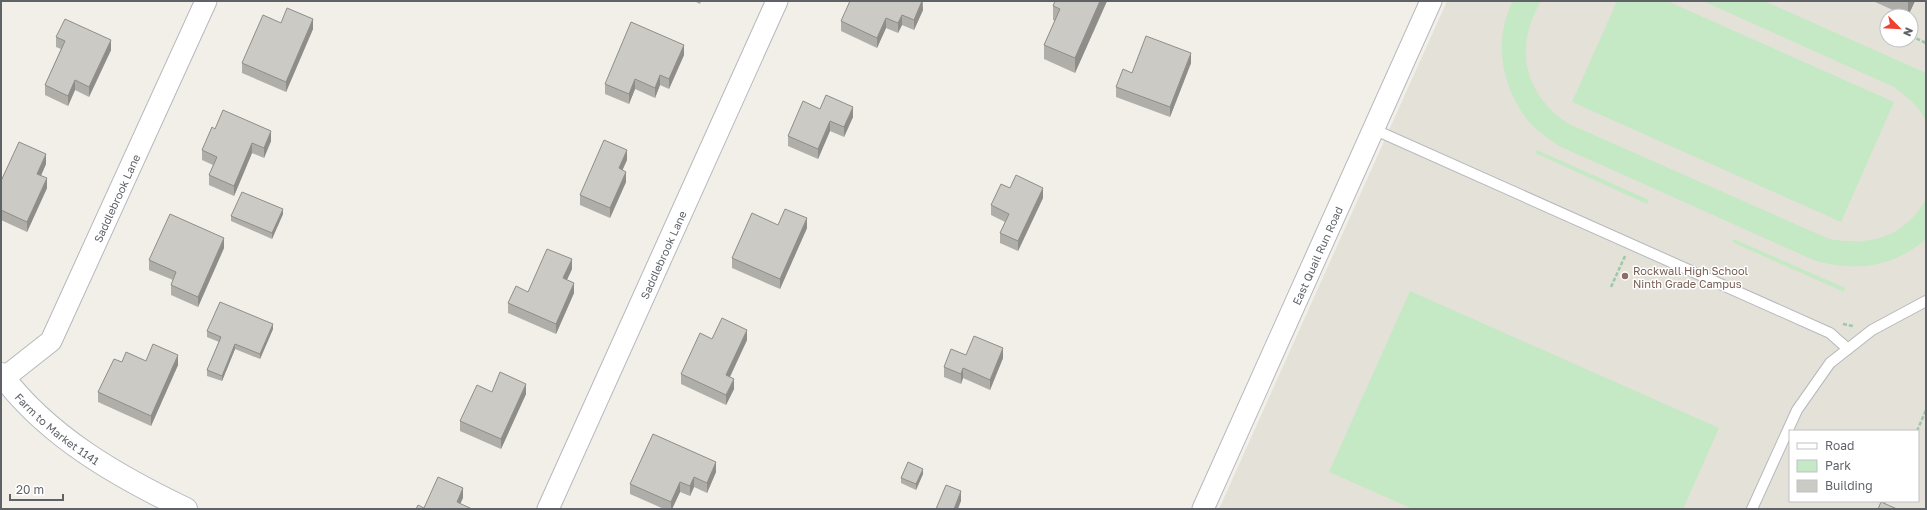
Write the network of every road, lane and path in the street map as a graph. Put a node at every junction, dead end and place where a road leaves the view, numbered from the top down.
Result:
1 (206, 1) edge
2 (777, 1) edge
3 (1431, 1) edge
4 (1373, 129) junction
5 (1926, 301) edge
6 (1848, 349) junction
7 (3, 376) edge
8 (1926, 410) edge
9 (1917, 430) edge
10 (186, 509) edge
11 (548, 509) edge
12 (1203, 509) edge
13 (1752, 509) edge

1 - 7 street, Saddlebrook Lane
2 - 11 street, Saddlebrook Lane
3 - 4 street, East Quail Run Road
4 - 6 lane
4 - 12 street, East Quail Run Road
5 - 6 lane
6 - 13 lane
7 - 10 street, Farm to Market 1141
8 - 9 path

